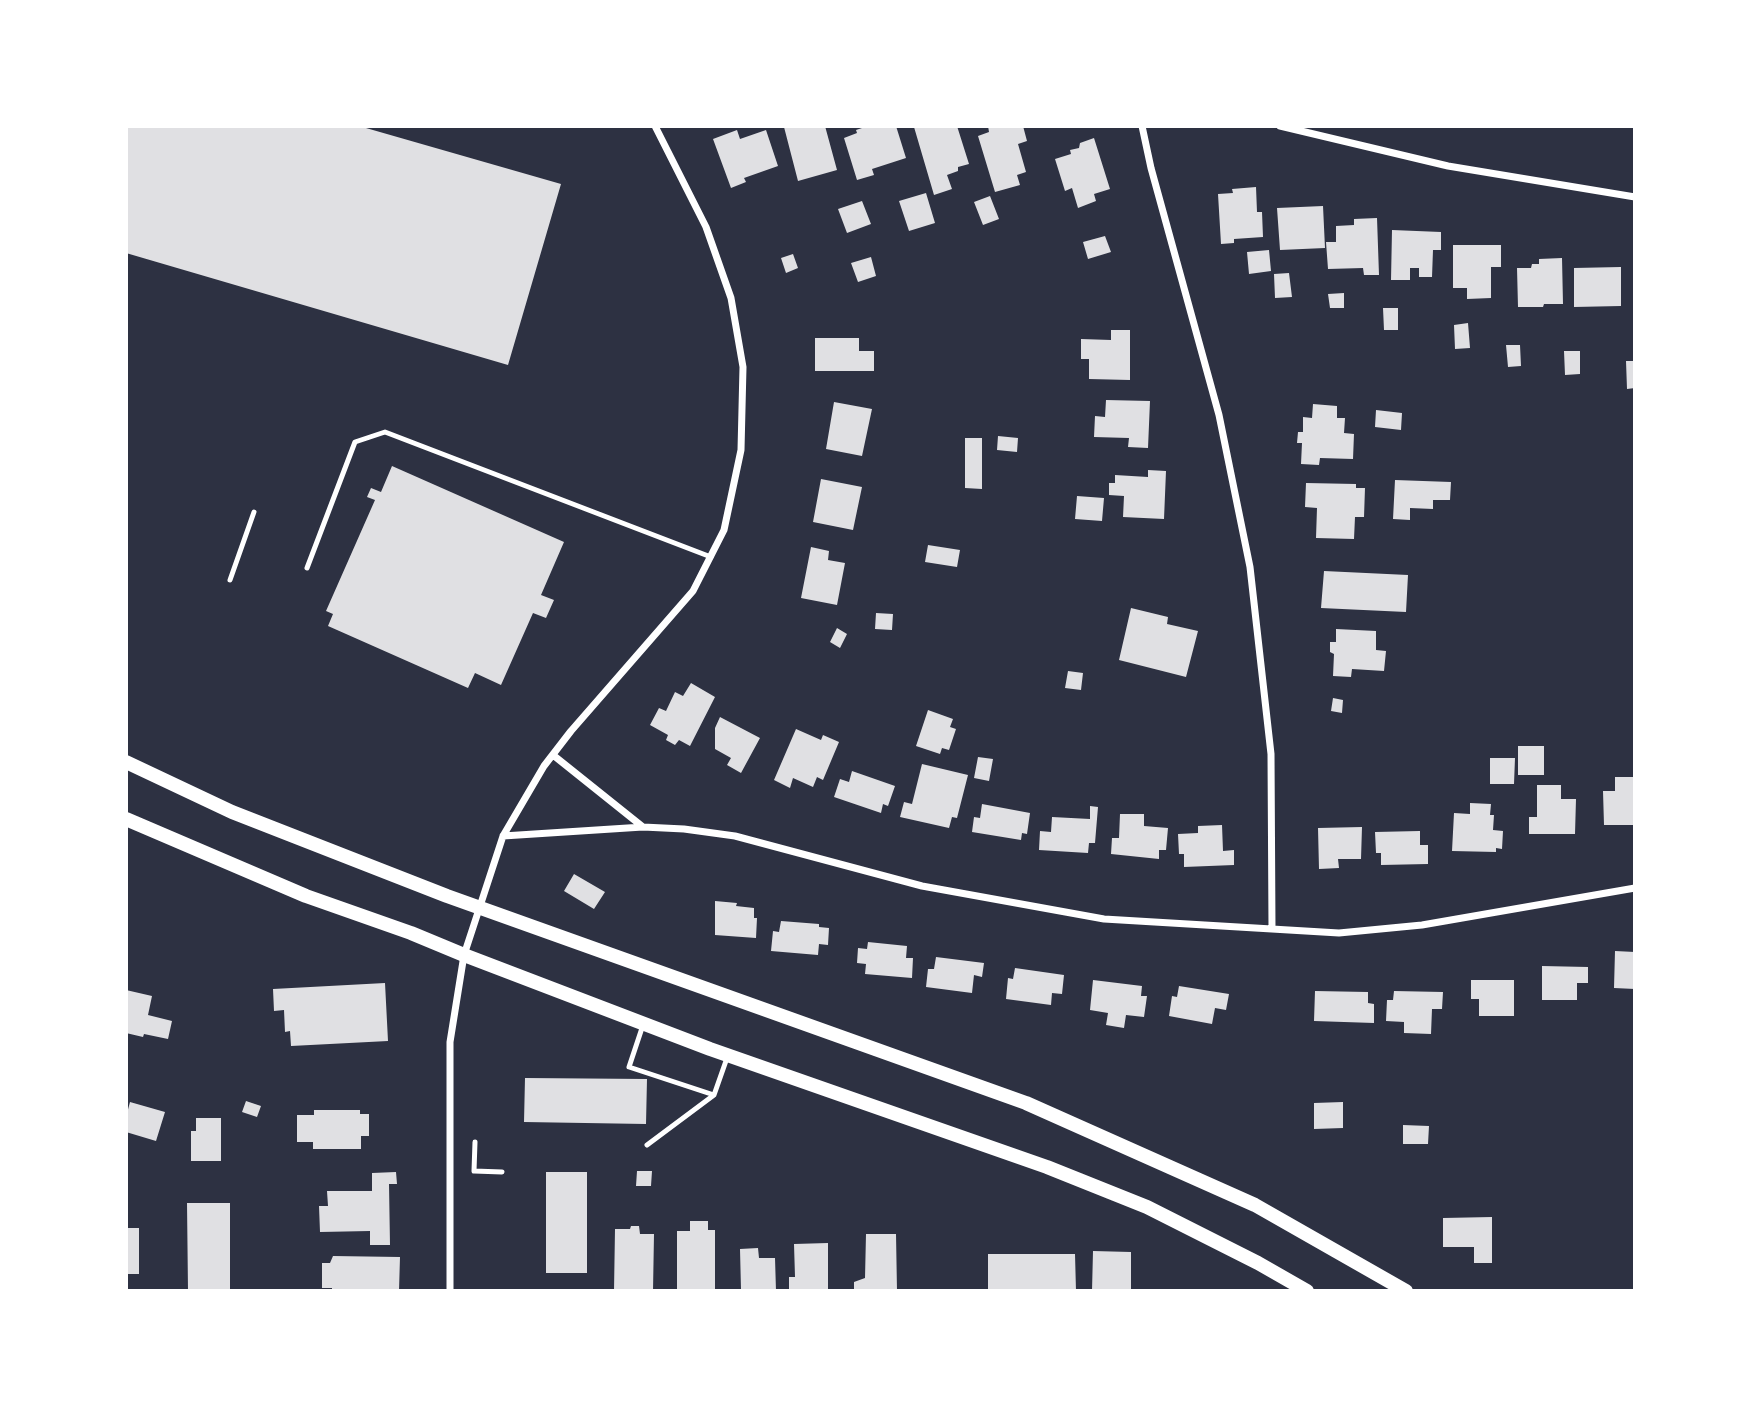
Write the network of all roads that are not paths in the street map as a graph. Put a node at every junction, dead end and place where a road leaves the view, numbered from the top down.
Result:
1 (655, 126) edge
2 (1142, 126) edge
3 (1280, 126) edge
4 (1635, 197) edge
5 (254, 512) dead end
6 (711, 557) junction
7 (307, 568) dead end
8 (230, 580) dead end
9 (552, 755) junction
10 (126, 762) edge
11 (126, 819) edge
12 (643, 827) junction
13 (503, 836) junction
14 (1635, 888) edge
15 (481, 908) junction
16 (1272, 929) junction
17 (464, 955) junction
18 (644, 1024) junction
19 (728, 1055) junction
20 (714, 1095) junction
21 (475, 1142) dead end
22 (647, 1145) dead end
23 (502, 1172) dead end
24 (450, 1291) edge
25 (1307, 1291) edge
26 (1406, 1291) edge

1 - 6 street
2 - 16 street
3 - 4 street
5 - 8 lane
6 - 7 lane
6 - 9 street
9 - 12 street
9 - 13 street
10 - 15 main road
11 - 17 main road
12 - 13 street
12 - 16 street
13 - 15 street
14 - 16 street
15 - 17 street
15 - 26 main road
17 - 18 main road
17 - 24 street
18 - 19 main road
18 - 20 lane
19 - 20 lane
19 - 25 main road
20 - 22 lane
21 - 23 lane

